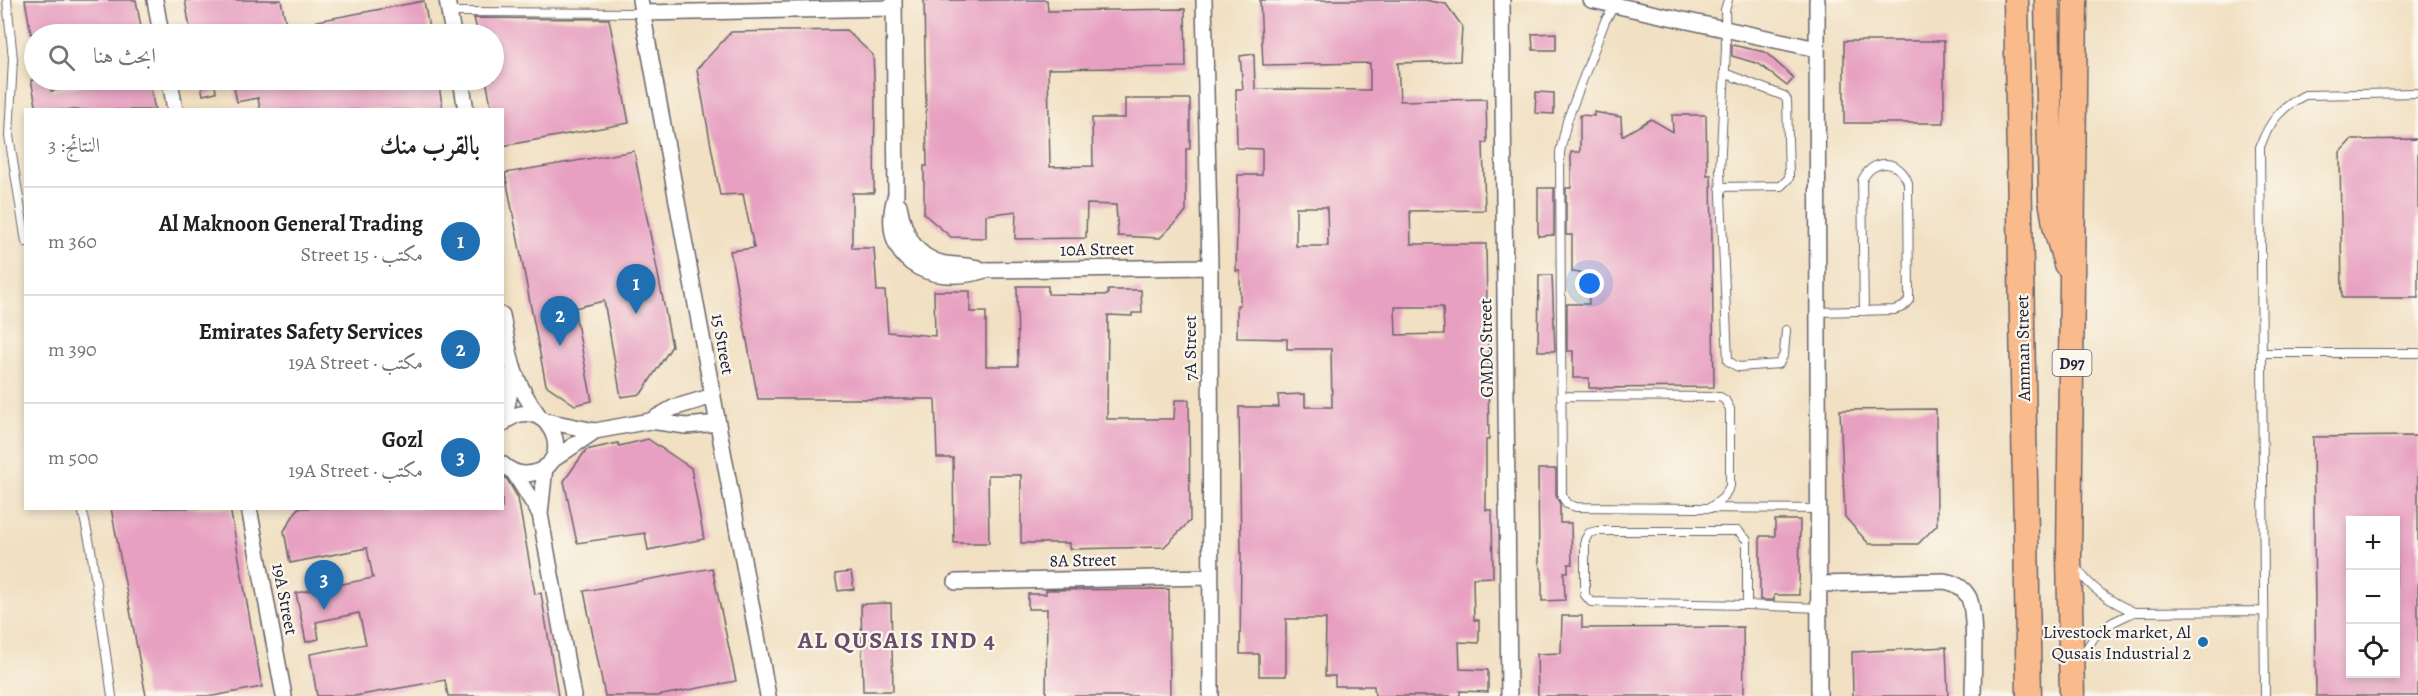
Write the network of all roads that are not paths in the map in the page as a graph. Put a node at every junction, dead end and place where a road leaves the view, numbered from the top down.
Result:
1 (7, 0) edge
2 (155, 0) edge
3 (1204, 0) edge
4 (1502, 0) edge
5 (1591, 0) edge
6 (1728, 0) edge
7 (1817, 0) edge
8 (2002, 0) edge
9 (2016, 0) edge
10 (2047, 0) edge
11 (2075, 0) edge
12 (2080, 0) edge
13 (894, 4) edge
14 (793, 5) edge
15 (1615, 5) junction
16 (448, 6) edge
17 (641, 6) edge
18 (159, 24) edge
19 (451, 24) edge
20 (1725, 29) junction
21 (2075, 29) junction
22 (2017, 46) junction
23 (1817, 49) junction
24 (1724, 73) junction
25 (172, 90) edge
26 (463, 90) edge
27 (2418, 93) edge
28 (175, 108) edge
29 (466, 108) edge
30 (1720, 187) junction
31 (24, 230) edge
32 (1209, 267) junction
33 (2073, 283) junction
34 (1864, 311) junction
35 (1818, 312) junction
36 (504, 326) edge
37 (1786, 330) dead end
38 (2418, 352) edge
39 (2262, 353) junction
40 (512, 370) junction
41 (713, 396) junction
42 (1561, 396) junction
43 (504, 416) edge
44 (542, 419) junction
45 (650, 421) junction
46 (504, 423) edge
47 (718, 423) junction
48 (595, 431) junction
49 (548, 464) junction
50 (506, 468) edge
51 (1710, 508) junction
52 (1819, 509) junction
53 (82, 510) edge
54 (249, 510) edge
55 (540, 514) junction
56 (2069, 557) junction
57 (1210, 577) junction
58 (956, 582) dead end
59 (1819, 584) junction
60 (1747, 604) junction
61 (1819, 608) junction
62 (2264, 611) junction
63 (2134, 612) junction
64 (2072, 686) edge
65 (112, 696) edge
66 (284, 696) edge
67 (573, 696) edge
68 (768, 696) edge
69 (1210, 696) edge
70 (1509, 696) edge
71 (1819, 696) edge
72 (1973, 696) edge
73 (2029, 696) edge
74 (2265, 696) edge

1 - 31 lane
2 - 18 street
3 - 32 street, 7A Street
4 - 70 street, GMDC Street
5 - 15 street
6 - 20 lane
7 - 23 street
8 - 22 main road
9 - 22 main road, Amman Street
10 - 33 main road
11 - 21 main road, D97
12 - 21 main road
13 - 14 street
13 - 32 street, 10A Street
14 - 17 street
15 - 20 street
15 - 42 lane
16 - 17 lane
16 - 19 street
17 - 41 street, 15 Street
20 - 23 street
20 - 24 lane
21 - 33 main road, D97
22 - 73 main road, Amman Street
23 - 35 street
24 - 30 lane
24 - 30 lane
25 - 28 street
26 - 29 street
27 - 39 lane
30 - 37 lane
32 - 57 street, 7A Street
33 - 56 main road, D97
34 - 34 lane
34 - 35 lane
35 - 52 street
36 - 40 street
38 - 39 lane
39 - 62 lane
40 - 43 street
40 - 44 street
41 - 45 street
41 - 47 street, 15 Street
42 - 51 lane
42 - 51 lane
44 - 46 street
44 - 48 street
44 - 49 street
45 - 47 street
45 - 48 street
47 - 68 street, 15 Street
48 - 49 street
49 - 50 street
49 - 55 street
50 - 55 street
51 - 52 lane
52 - 59 street
53 - 65 lane
54 - 66 street, 19A Street
55 - 67 street
56 - 63 lane
56 - 64 main road, D97
57 - 58 street, 8A Street
57 - 69 street, 7A Street
59 - 61 street
59 - 72 street
60 - 60 lane
60 - 61 lane
61 - 71 street
62 - 63 lane
62 - 74 lane
63 - 64 lane

